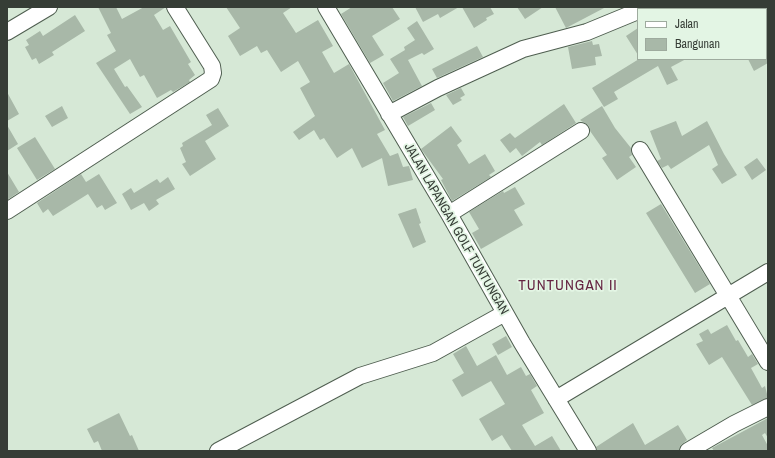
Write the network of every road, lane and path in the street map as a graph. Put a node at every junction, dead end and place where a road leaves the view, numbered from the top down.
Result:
1 (49, 7) edge
2 (175, 7) edge
3 (326, 7) edge
4 (637, 11) edge
5 (7, 32) edge
6 (389, 114) junction
7 (581, 131) dead end
8 (640, 150) dead end
9 (7, 211) edge
10 (449, 214) junction
11 (768, 272) edge
12 (728, 295) junction
13 (505, 313) junction
14 (768, 362) edge
15 (556, 399) junction
16 (768, 407) edge
17 (218, 451) edge
18 (588, 451) edge
19 (688, 451) edge

1 - 5 street
2 - 9 street
3 - 6 street, JALAN LAPANGAN GOLF TUNTUNGAN
4 - 6 street
6 - 10 street, JALAN LAPANGAN GOLF TUNTUNGAN
7 - 10 street
8 - 12 street
10 - 13 street, JALAN LAPANGAN GOLF TUNTUNGAN
11 - 12 street
12 - 14 street
12 - 15 street
13 - 15 street, JALAN LAPANGAN GOLF TUNTUNGAN
13 - 17 street
15 - 18 street, JALAN LAPANGAN GOLF TUNTUNGAN
16 - 19 street

